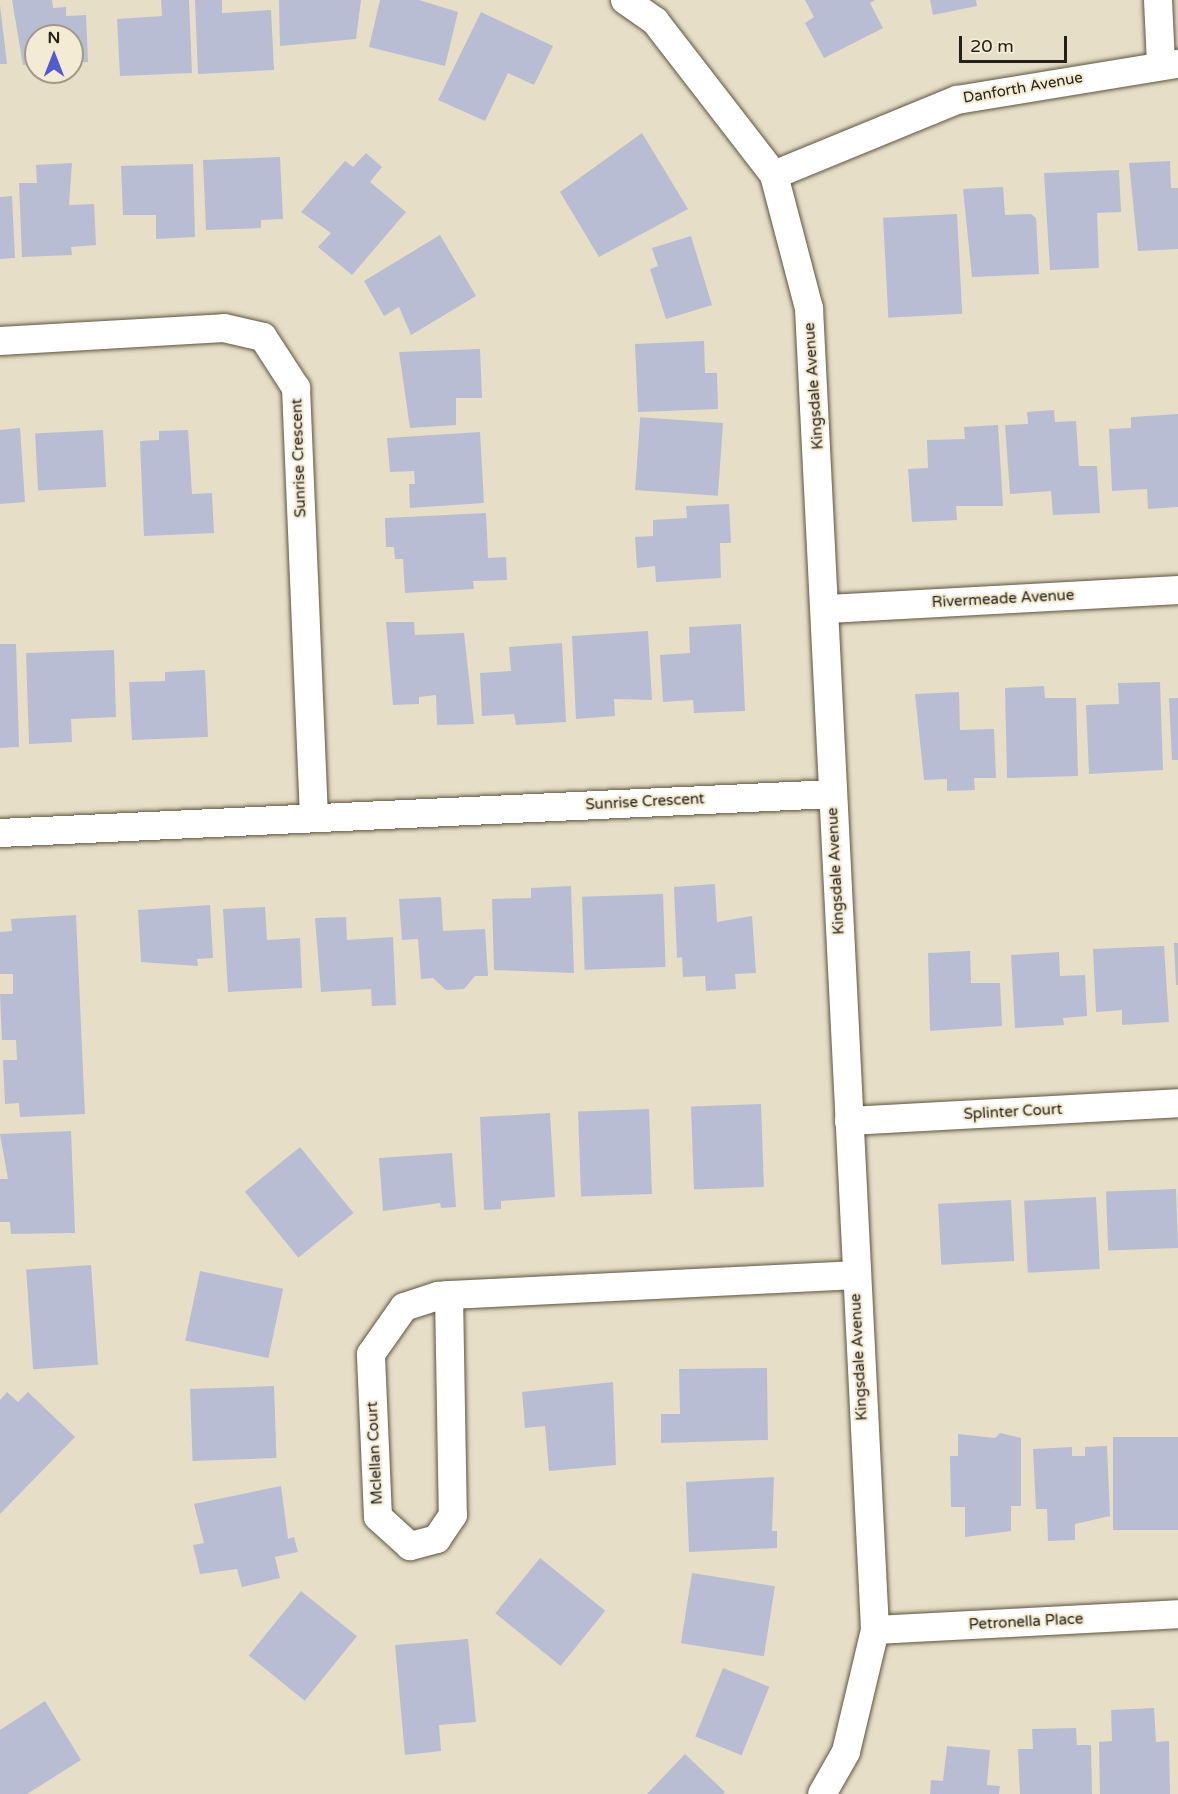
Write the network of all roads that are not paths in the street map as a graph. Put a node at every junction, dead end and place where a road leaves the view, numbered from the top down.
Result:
1 (625, 0) edge
2 (1158, 0) edge
3 (1169, 64) edge
4 (774, 175) junction
5 (0, 341) edge
6 (1178, 590) edge
7 (828, 609) junction
8 (832, 794) junction
9 (314, 817) junction
10 (0, 833) edge
11 (1178, 1103) edge
12 (849, 1121) junction
13 (854, 1275) junction
14 (449, 1295) junction
15 (1178, 1614) edge
16 (875, 1630) junction
17 (822, 1794) edge

1 - 4 street, Kingsdale Avenue
2 - 3 street
3 - 4 street, Danforth Avenue
4 - 7 street, Kingsdale Avenue
5 - 9 street, Sunrise Crescent
6 - 7 street, Rivermeade Avenue
7 - 8 street, Kingsdale Avenue
8 - 9 street, Sunrise Crescent
8 - 12 street, Kingsdale Avenue
9 - 10 street, Sunrise Crescent
11 - 12 street, Splinter Court
12 - 13 street, Kingsdale Avenue
13 - 14 street, Mclellan Court
13 - 16 street, Kingsdale Avenue
14 - 14 street, Mclellan Court
15 - 16 street, Petronella Place
16 - 17 street, Kingsdale Avenue

